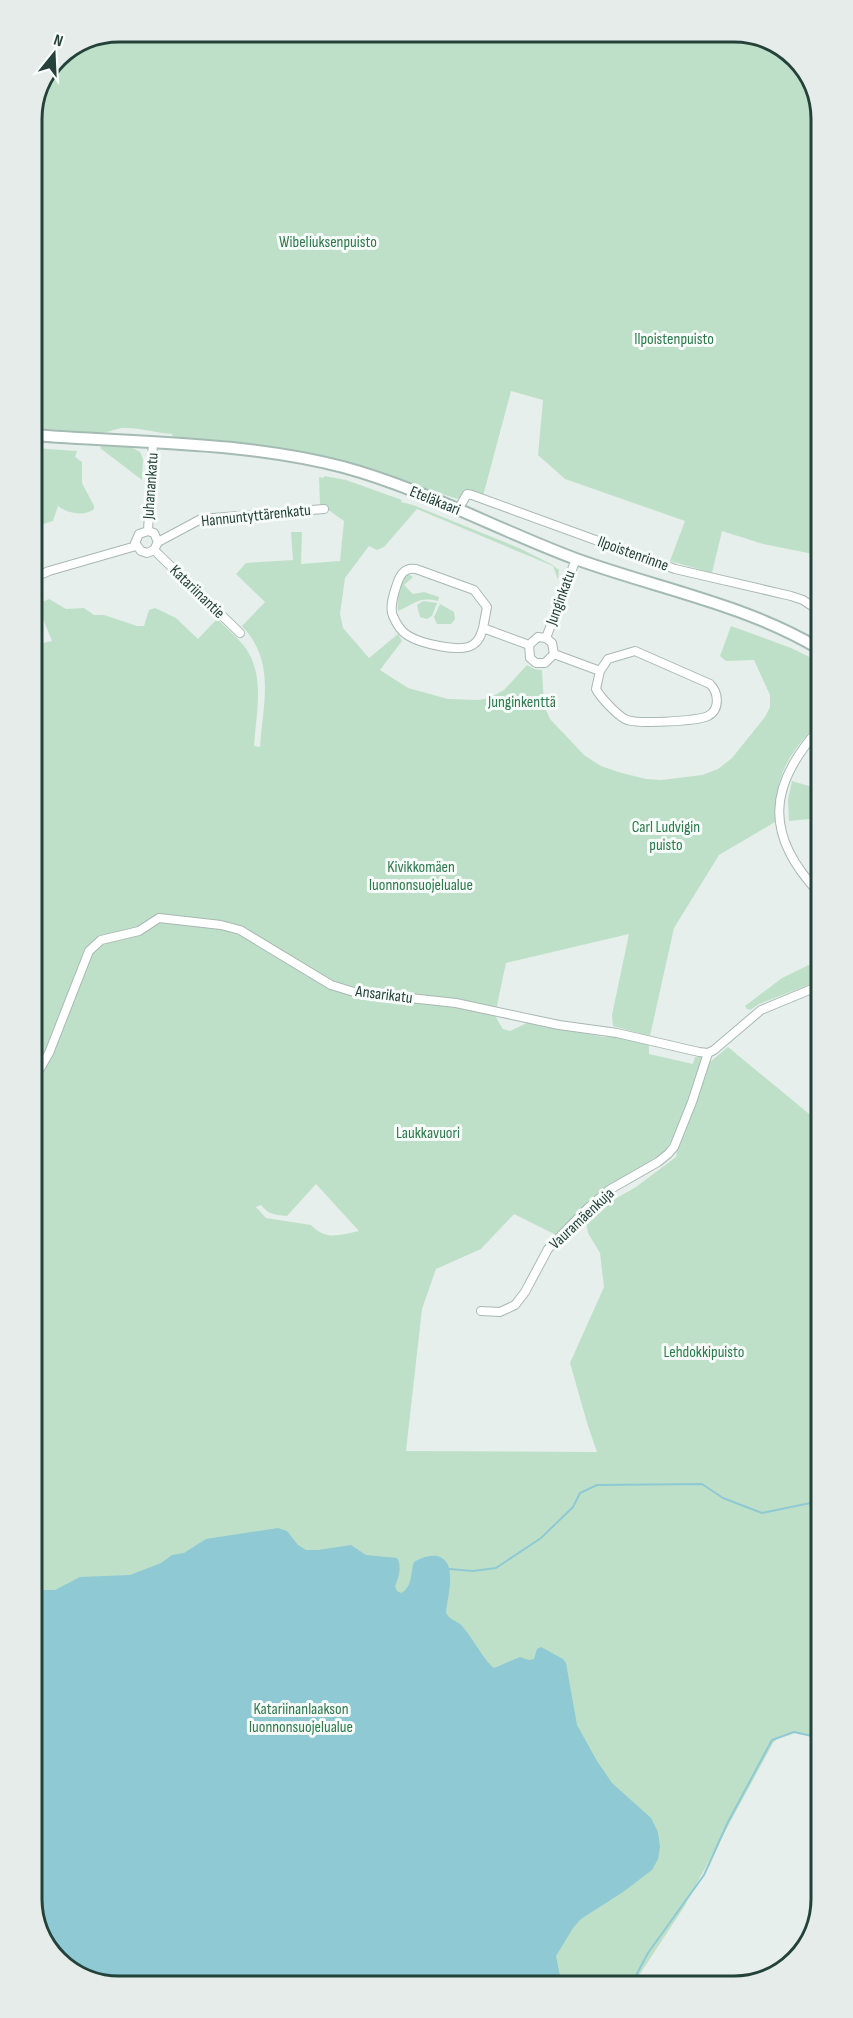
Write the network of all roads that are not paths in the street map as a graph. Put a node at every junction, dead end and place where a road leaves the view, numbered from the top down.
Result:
1 (42, 436) edge
2 (153, 442) junction
3 (324, 509) dead end
4 (458, 510) junction
5 (148, 531) junction
6 (158, 542) junction
7 (136, 546) junction
8 (154, 550) junction
9 (576, 559) junction
10 (42, 574) edge
11 (811, 605) edge
12 (483, 628) junction
13 (240, 633) dead end
14 (546, 638) junction
15 (811, 644) edge
16 (529, 645) junction
17 (554, 654) junction
18 (600, 671) junction
19 (811, 738) edge
20 (811, 884) edge
21 (811, 989) edge
22 (708, 1053) junction
23 (42, 1064) edge
24 (481, 1311) dead end

1 - 2 main road, Eteläkaari
2 - 4 main road, Eteläkaari
2 - 5 street, Juhanankatu
3 - 6 street, Hannuntyttärenkatu
4 - 9 main road, Eteläkaari
4 - 11 street, Ilpoistenrinne
5 - 6 street, Juhanankatu
5 - 7 street, Juhanankatu
6 - 8 street, Juhanankatu
7 - 8 street
7 - 10 street
8 - 13 street, Katariinantie
9 - 14 street, Junginkatu
9 - 15 main road, Eteläkaari
12 - 12 street
12 - 16 street
14 - 16 street
14 - 17 street
16 - 17 street
17 - 18 street
18 - 18 street
19 - 20 street
21 - 22 street
22 - 23 street, Ansarikatu
22 - 24 street, Vauramäenkuja

